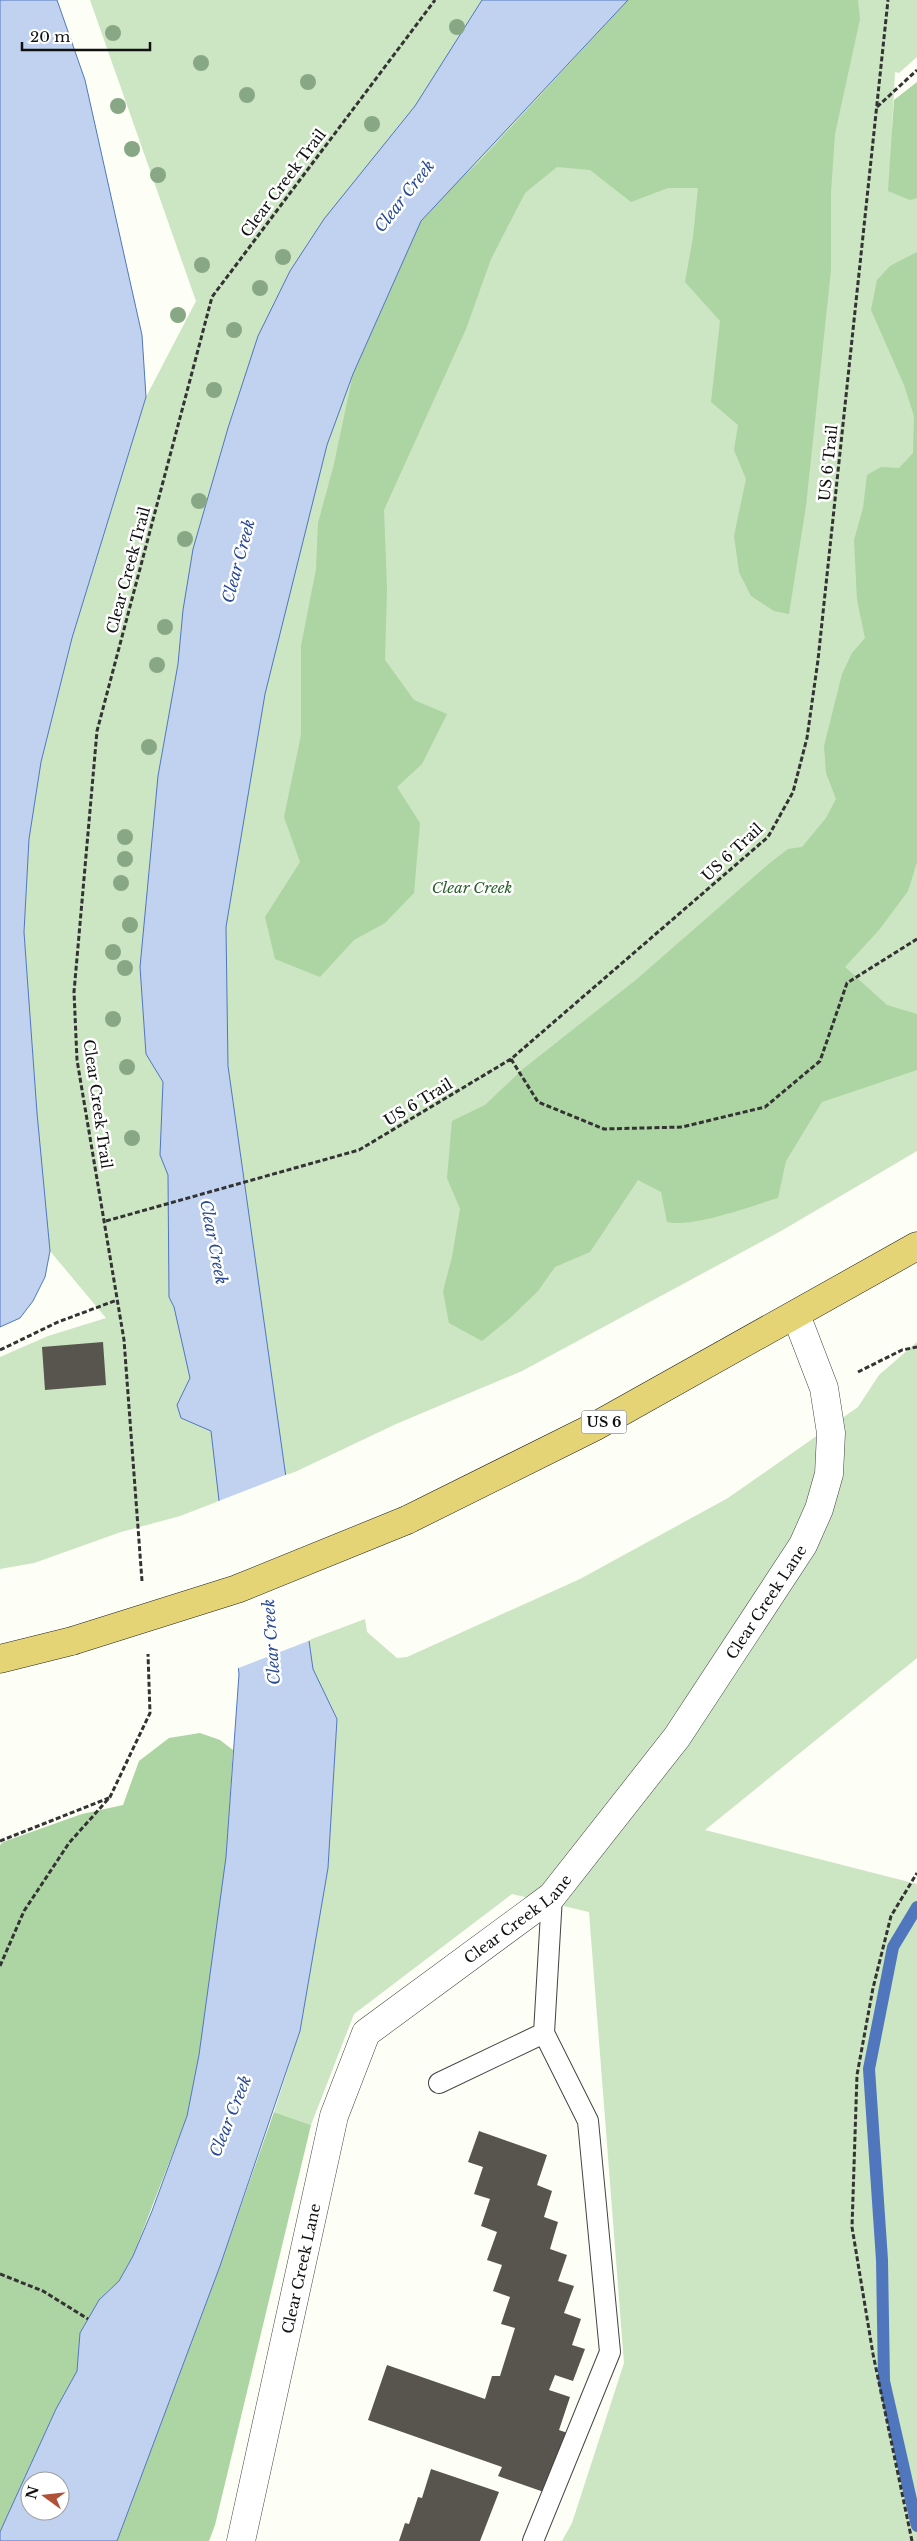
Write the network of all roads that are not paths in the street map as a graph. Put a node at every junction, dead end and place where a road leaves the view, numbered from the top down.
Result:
1 (917, 1246) edge
2 (796, 1315) junction
3 (0, 1659) edge
4 (552, 1896) junction
5 (544, 2032) junction
6 (439, 2083) dead end
7 (241, 2541) edge
8 (533, 2541) edge

1 - 2 highway, US 6
2 - 3 highway, US 6, bridge
2 - 4 street, Clear Creek Lane
4 - 5 lane
4 - 7 street, Clear Creek Lane
5 - 6 lane
5 - 8 lane

